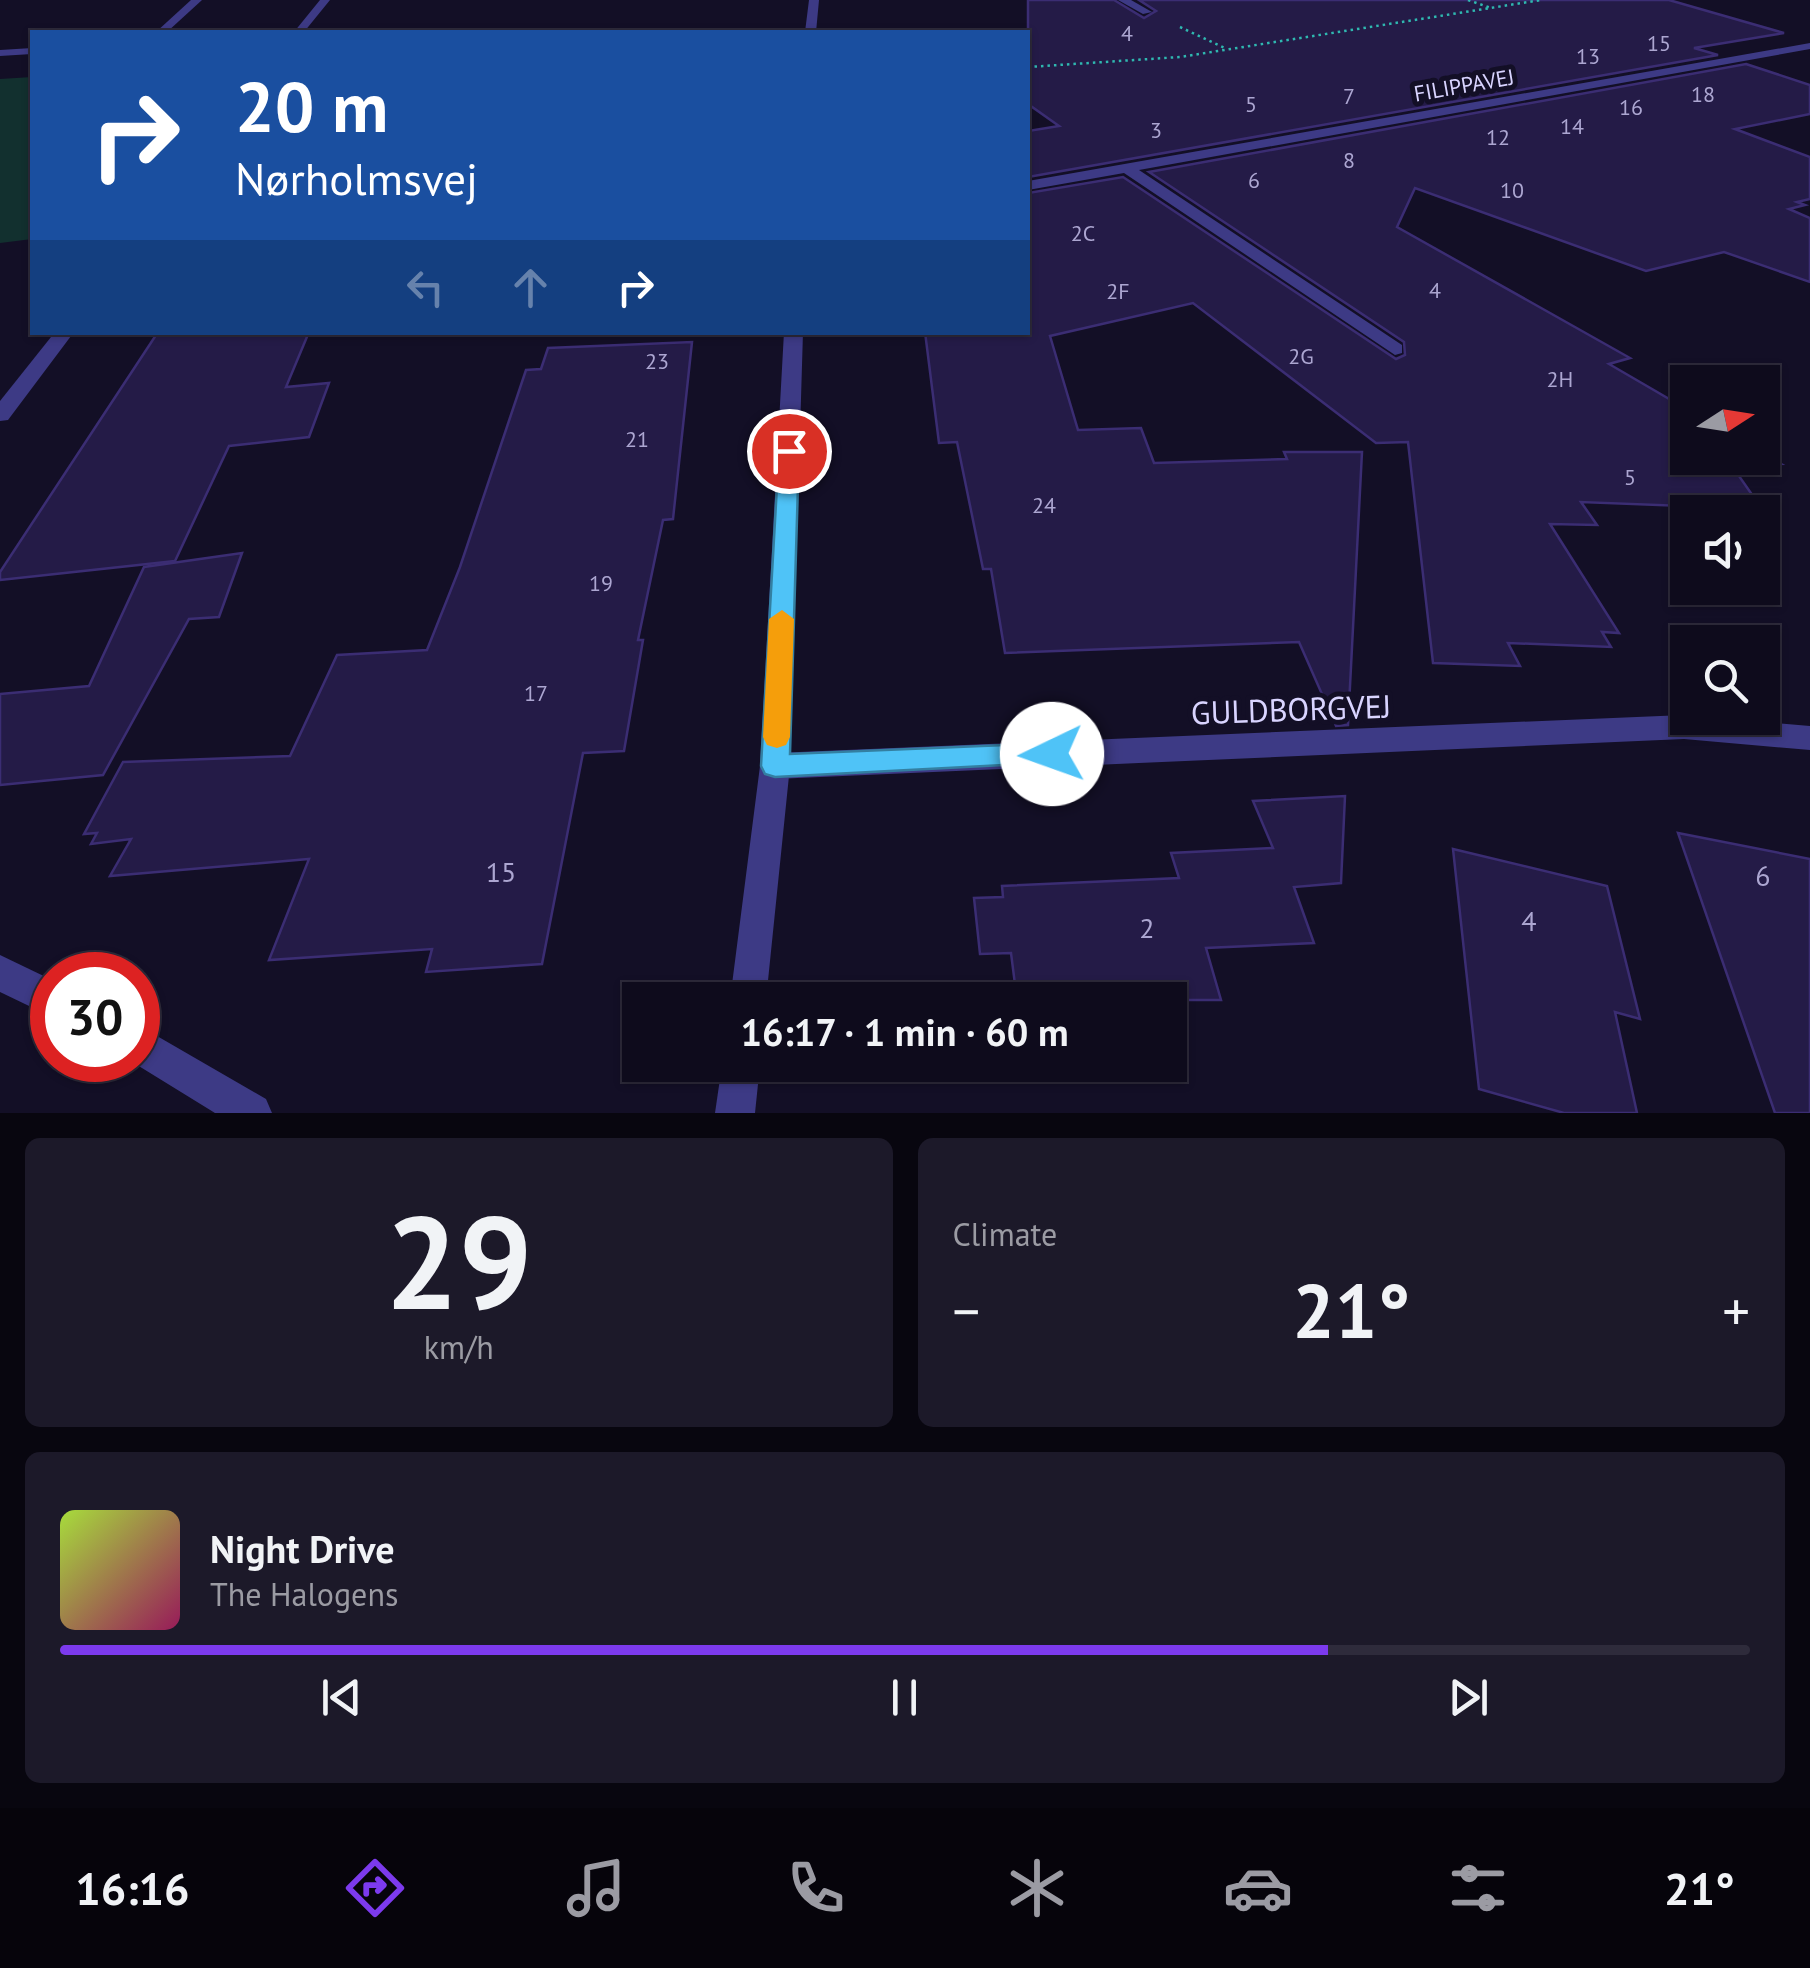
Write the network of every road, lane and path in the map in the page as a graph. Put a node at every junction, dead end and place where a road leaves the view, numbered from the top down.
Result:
1 (196, 0) edge
2 (325, 0) edge
3 (814, 0) edge
4 (1122, 0) edge
5 (1468, 0) edge
6 (1541, 0) edge
7 (1492, 8) junction
8 (1147, 12) joint
9 (163, 30) edge
10 (301, 30) edge
11 (811, 30) edge
12 (1810, 46) edge
13 (1228, 49) junction
14 (30, 51) edge
15 (0, 52) edge
16 (1777, 52) junction
17 (1810, 64) edge
18 (1030, 67) edge
19 (1126, 168) junction
20 (1030, 186) edge
21 (63, 335) edge
22 (794, 335) edge
23 (1396, 349) dead end
24 (0, 415) edge
25 (1810, 738) edge
26 (775, 766) junction
27 (0, 973) edge
28 (750, 982) edge
29 (30, 987) edge
30 (160, 1057) edge
31 (739, 1082) edge
32 (252, 1113) edge
33 (735, 1113) edge

1 - 9 street
2 - 10 street
3 - 11 street
4 - 8 street
5 - 7 path
6 - 7 path
7 - 13 path
8 - 13 path
12 - 16 street, FILIPPAVEJ
13 - 18 path
14 - 15 street
16 - 17 street
16 - 19 street, FILIPPAVEJ
19 - 20 street, FILIPPAVEJ
19 - 23 street
21 - 24 street
22 - 26 street
25 - 26 street, GULDBORGVEJ
26 - 28 street
27 - 29 street
30 - 32 street
31 - 33 street

